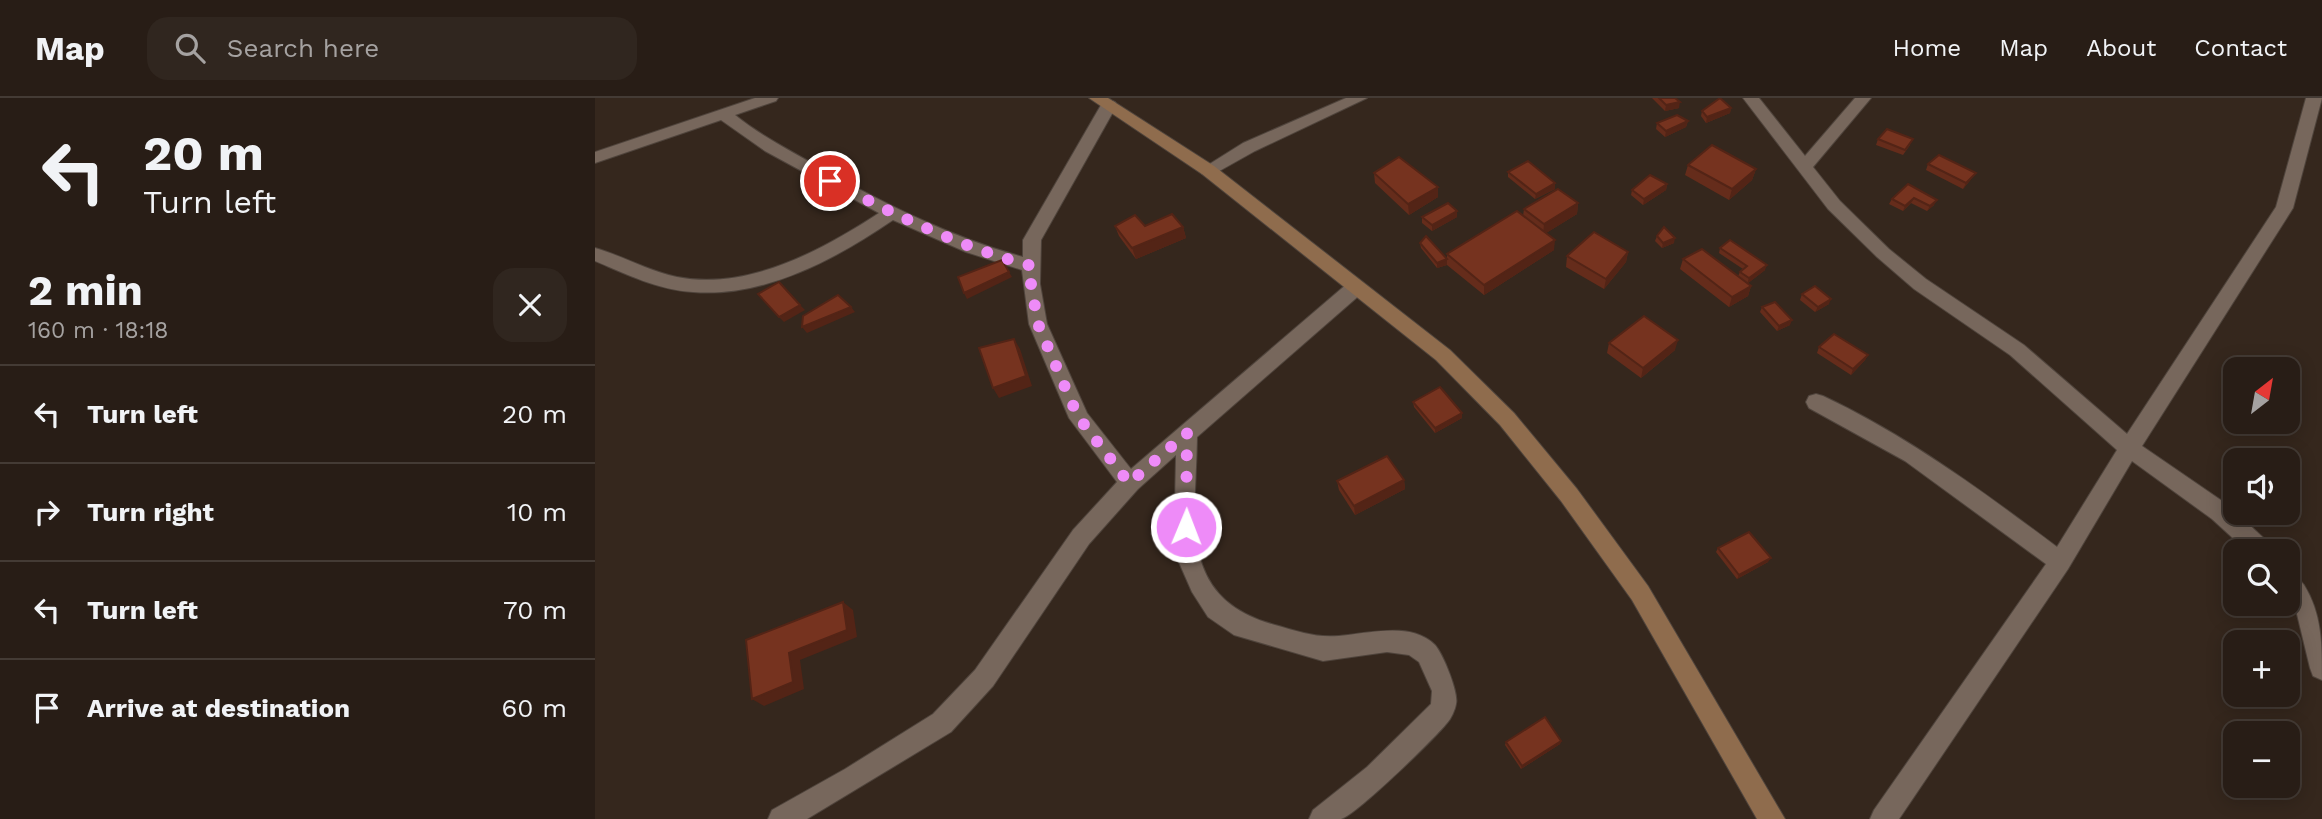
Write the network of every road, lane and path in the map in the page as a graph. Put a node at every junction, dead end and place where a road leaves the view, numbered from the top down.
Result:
1 (769, 98) edge
2 (1359, 98) edge
3 (1751, 98) edge
4 (1863, 98) edge
5 (2314, 98) edge
6 (1103, 102) edge
7 (724, 114) junction
8 (595, 158) edge
9 (1805, 166) junction
10 (1208, 170) junction
11 (893, 212) junction
12 (595, 254) edge
13 (1032, 266) junction
14 (1355, 288) junction
15 (1816, 402) dead end
16 (1187, 433) junction
17 (2129, 448) junction
18 (1129, 483) junction
19 (2249, 539) edge
20 (2060, 562) junction
21 (2300, 598) edge
22 (2322, 668) edge
23 (781, 819) edge
24 (1321, 819) edge
25 (1772, 819) edge
26 (1883, 819) edge

1 - 7 street
2 - 10 street
3 - 9 street
4 - 9 street
5 - 17 street
6 - 10 street
6 - 13 street
7 - 8 street
7 - 11 street
9 - 17 street
10 - 14 street
11 - 12 street
11 - 13 street
13 - 18 street
14 - 16 street
14 - 25 street
15 - 20 street
16 - 18 street
16 - 24 street
17 - 19 street
17 - 20 street
18 - 23 street
20 - 26 street
21 - 22 street

